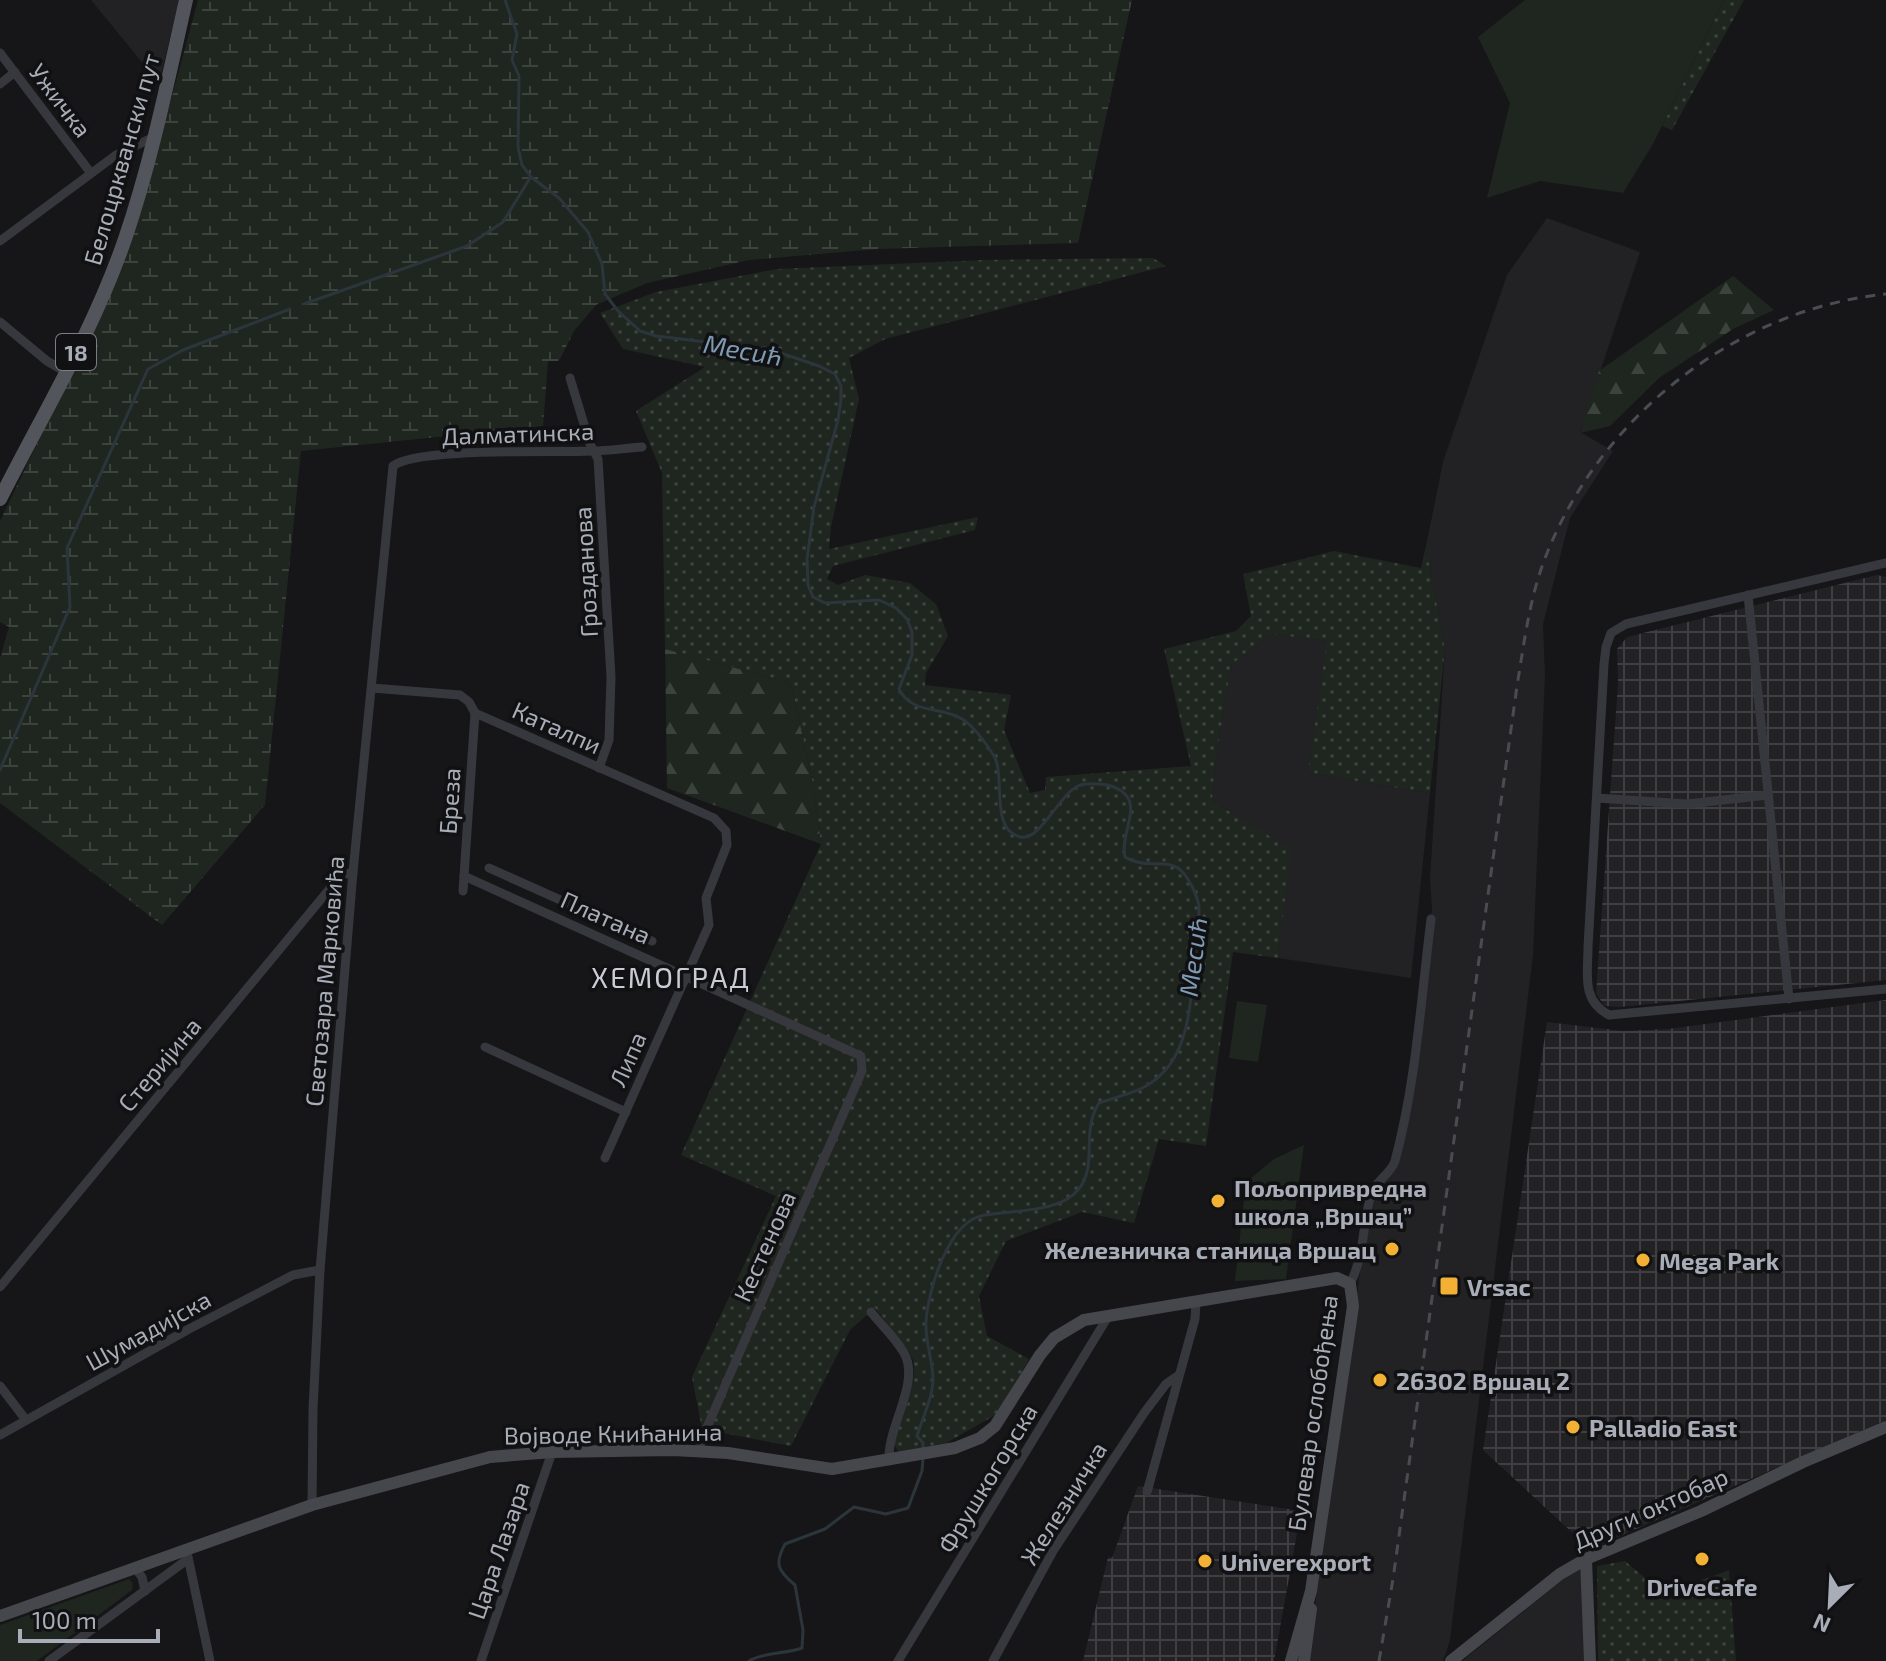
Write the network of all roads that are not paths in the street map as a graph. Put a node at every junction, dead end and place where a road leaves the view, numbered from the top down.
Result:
1 (186, 0) edge
2 (0, 53) edge
3 (15, 72) junction
4 (0, 84) edge
5 (154, 137) junction
6 (90, 172) junction
7 (0, 241) edge
8 (0, 322) edge
9 (66, 372) junction
10 (570, 378) dead end
11 (642, 447) dead end
12 (594, 451) junction
13 (396, 463) joint
14 (0, 499) edge
15 (1886, 563) edge
16 (1748, 595) junction
17 (372, 688) junction
18 (475, 713) junction
19 (599, 768) junction
20 (1768, 795) junction
21 (1597, 798) junction
22 (724, 826) joint
23 (489, 868) dead end
24 (353, 872) junction
25 (464, 876) junction
26 (463, 891) dead end
27 (542, 892) junction
28 (535, 908) junction
29 (1431, 919) dead end
30 (652, 941) dead end
31 (686, 975) junction
32 (1886, 989) edge
33 (1789, 999) junction
34 (485, 1047) dead end
35 (861, 1056) joint
36 (626, 1112) junction
37 (605, 1158) dead end
38 (320, 1270) junction
39 (1350, 1284) junction
40 (0, 1287) edge
41 (1196, 1302) junction
42 (871, 1312) dead end
43 (1109, 1315) junction
44 (1179, 1375) junction
45 (0, 1386) edge
46 (26, 1420) junction
47 (1886, 1427) edge
48 (0, 1435) edge
49 (552, 1452) junction
50 (698, 1452) junction
51 (889, 1461) junction
52 (1147, 1492) dead end
53 (312, 1505) junction
54 (187, 1554) junction
55 (1586, 1559) junction
56 (134, 1567) junction
57 (145, 1591) junction
58 (1311, 1591) junction
59 (0, 1616) edge
60 (1299, 1657) edge
61 (49, 1661) edge
62 (210, 1661) edge
63 (481, 1661) edge
64 (900, 1661) edge
65 (993, 1661) edge
66 (1451, 1661) edge
67 (1590, 1661) edge

1 - 5 main road, Белоцрквански пут / 18
2 - 3 street, Ужичка
3 - 4 street
3 - 6 street, Ужичка
5 - 6 street
5 - 9 main road, Белоцрквански пут / 18
6 - 7 street
8 - 9 street
9 - 14 main road, Белоцрквански пут / 18
10 - 12 street, Грозданова
11 - 12 street, Далматинска
12 - 13 street, Далматинска
12 - 19 street, Грозданова
13 - 17 street, Светозара Марковића
15 - 16 street
16 - 20 street
16 - 21 street
17 - 18 street, Каталпи
17 - 24 street, Светозара Марковића
18 - 19 street, Каталпи
18 - 25 street, Бреза
19 - 22 street, Каталпи
20 - 21 street
20 - 33 street
21 - 33 street
22 - 31 street, Липа
23 - 27 street
24 - 38 street, Светозара Марковића
24 - 40 street, Стеријина
25 - 26 street, Бреза
25 - 28 street, Платана
27 - 28 street
27 - 30 street
28 - 31 street, Платана
29 - 39 street, Булевар ослобођења
31 - 35 street, Платана
31 - 36 street, Липа
32 - 33 street
34 - 36 street
35 - 50 street, Кестенова
36 - 37 street, Липа
38 - 46 street, Шумадијска
38 - 53 street, Светозара Марковића
39 - 41 street, Војводе Книћанина
39 - 58 street, Булевар ослобођења
41 - 43 street, Војводе Книћанина
41 - 44 street
42 - 51 street
43 - 51 street, Војводе Книћанина
43 - 64 street, Фрушкогорска
44 - 52 street
44 - 65 street, Железничка
45 - 46 street
46 - 48 street, Шумадијска
47 - 55 street, Други октобар
49 - 50 street, Војводе Книћанина
49 - 53 street, Војводе Книћанина
49 - 63 street, Цара Лазара
50 - 51 street, Војводе Книћанина
53 - 54 street, Војводе Книћанина
54 - 56 street, Војводе Книћанина
54 - 57 street, Војводе Книћанина
54 - 62 street
55 - 66 street, Други октобар
55 - 67 street
56 - 57 street
56 - 59 street, Војводе Книћанина
57 - 61 street, Војводе Книћанина
58 - 60 street, Булевар ослобођења
58 - 60 street, Булевар ослобођења

